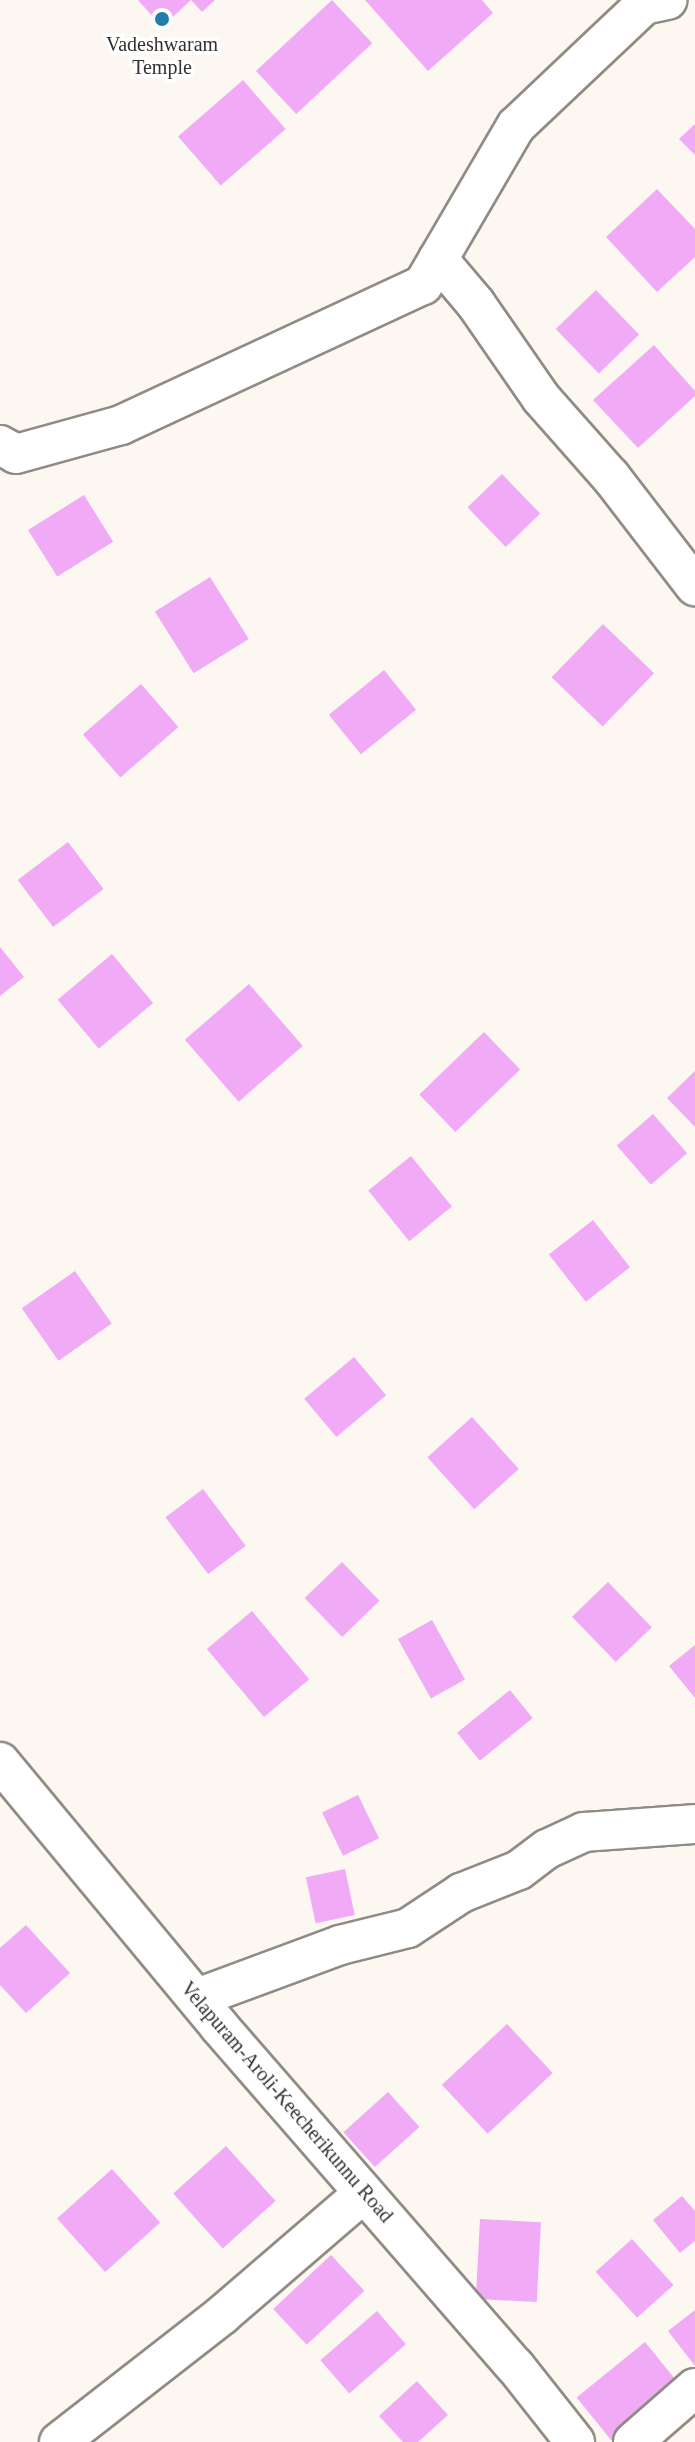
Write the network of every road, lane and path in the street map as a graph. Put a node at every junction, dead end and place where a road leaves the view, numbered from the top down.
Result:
1 (667, 0) edge
2 (438, 259) junction
3 (0, 445) edge
4 (695, 586) edge
5 (0, 1762) edge
6 (695, 1824) edge
7 (197, 1998) junction
8 (364, 2193) junction
9 (695, 2388) edge
10 (59, 2442) edge
11 (575, 2442) edge
12 (633, 2442) edge

1 - 2 street
2 - 3 street
2 - 4 street
5 - 7 street, Velapuram-Aroli-Keecherikunnu Road
6 - 7 street
7 - 8 street, Velapuram-Aroli-Keecherikunnu Road
8 - 10 street
8 - 11 street, Velapuram-Aroli-Keecherikunnu Road
9 - 12 street

